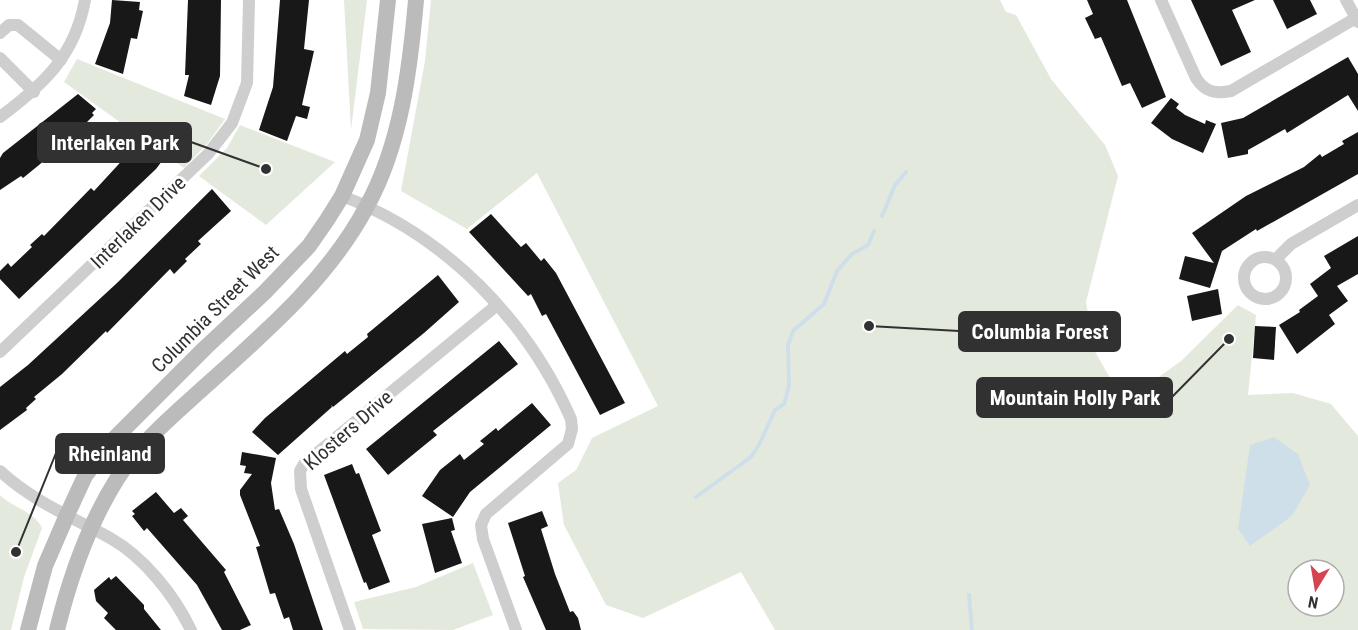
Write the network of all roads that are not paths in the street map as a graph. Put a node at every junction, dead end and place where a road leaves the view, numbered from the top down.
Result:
1 (85, 0) edge
2 (249, 0) edge
3 (388, 0) edge
4 (416, 0) edge
5 (1161, 0) edge
6 (1346, 0) edge
7 (1357, 20) edge
8 (0, 33) edge
9 (0, 58) edge
10 (61, 60) junction
11 (34, 92) junction
12 (0, 117) edge
13 (342, 196) junction
14 (1358, 205) edge
15 (368, 206) junction
16 (1276, 259) dead end
17 (497, 305) junction
18 (0, 352) edge
19 (0, 471) edge
20 (67, 515) junction
21 (92, 529) junction
22 (28, 630) edge
23 (57, 630) edge
24 (191, 630) edge
25 (350, 630) edge
26 (516, 630) edge

1 - 10 street
2 - 18 street, Interlaken Drive
3 - 13 main road, Columbia Street West
4 - 15 main road
5 - 7 street
6 - 7 street
8 - 10 street
9 - 11 street
10 - 11 street
11 - 12 street
13 - 15 street
13 - 20 main road, Columbia Street West
14 - 16 street
15 - 17 street
15 - 21 main road
17 - 25 street, Klosters Drive
17 - 26 street
19 - 20 street
20 - 21 street
20 - 22 main road, Columbia Street West
21 - 23 main road
21 - 24 street

